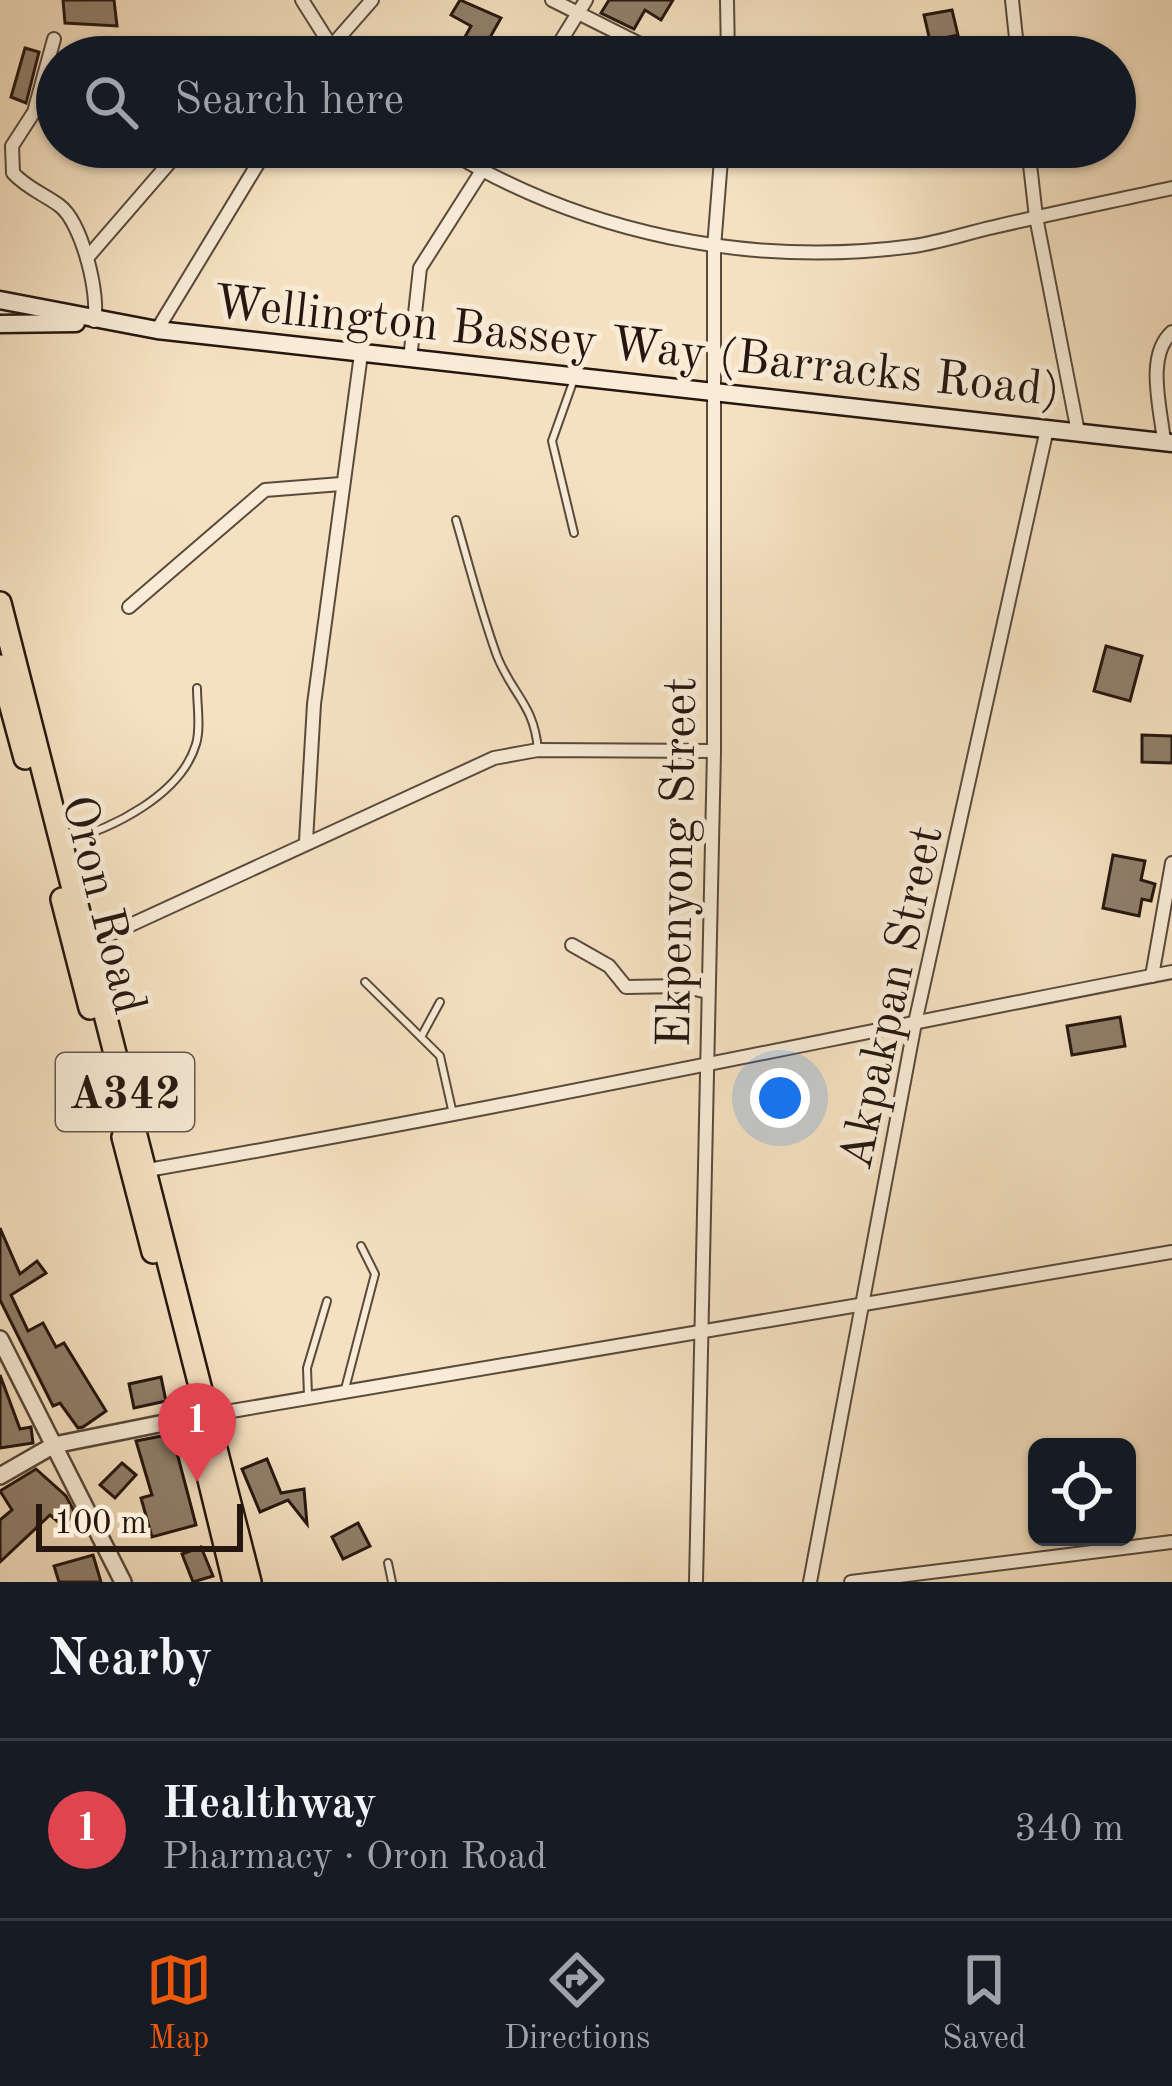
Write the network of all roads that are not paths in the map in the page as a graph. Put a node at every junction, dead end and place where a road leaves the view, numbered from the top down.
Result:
1 (302, 0) edge
2 (372, 0) edge
3 (552, 0) edge
4 (586, 0) edge
5 (727, 0) edge
6 (1012, 0) edge
7 (578, 13) junction
8 (325, 36) edge
9 (338, 36) edge
10 (564, 36) edge
11 (624, 36) edge
12 (728, 36) edge
13 (1016, 36) edge
14 (36, 105) edge
15 (165, 168) edge
16 (255, 168) edge
17 (477, 168) edge
18 (484, 168) edge
19 (720, 168) edge
20 (1030, 168) edge
21 (482, 171) junction
22 (1172, 188) edge
23 (1036, 217) junction
24 (714, 247) junction
25 (87, 258) junction
26 (0, 300) edge
27 (94, 321) junction
28 (0, 324) edge
29 (158, 330) junction
30 (1172, 332) edge
31 (361, 354) junction
32 (410, 359) junction
33 (574, 379) junction
34 (716, 392) junction
35 (1048, 429) junction
36 (1078, 432) junction
37 (1168, 442) edge
38 (340, 484) junction
39 (455, 520) dead end
40 (574, 533) dead end
41 (0, 603) edge
42 (129, 608) dead end
43 (0, 666) edge
44 (197, 688) dead end
45 (6, 709) edge
46 (538, 750) junction
47 (714, 751) junction
48 (306, 841) junction
49 (62, 842) junction
50 (1172, 863) edge
51 (89, 944) junction
52 (572, 944) dead end
53 (1172, 972) edge
54 (1152, 976) junction
55 (365, 982) dead end
56 (708, 992) junction
57 (440, 1002) dead end
58 (915, 1023) junction
59 (421, 1037) junction
60 (707, 1061) junction
61 (454, 1118) junction
62 (148, 1170) junction
63 (361, 1246) dead end
64 (1172, 1252) edge
65 (328, 1301) dead end
66 (862, 1306) junction
67 (701, 1332) junction
68 (0, 1339) edge
69 (344, 1393) junction
70 (308, 1399) junction
71 (200, 1415) junction
72 (54, 1445) junction
73 (0, 1476) edge
74 (1172, 1542) edge
75 (388, 1563) dead end
76 (123, 1582) edge
77 (234, 1582) edge
78 (250, 1582) edge
79 (392, 1582) edge
80 (696, 1582) edge
81 (810, 1582) edge
82 (851, 1582) edge

1 - 8 street
2 - 9 street
3 - 7 street
4 - 7 street
5 - 12 street
6 - 13 street
7 - 10 street
7 - 11 street
14 - 25 street
15 - 25 street
16 - 29 street
17 - 21 street
18 - 21 street
19 - 24 street, Ekpenyong Street
20 - 23 street
21 - 24 street
21 - 32 street
22 - 23 street
23 - 24 street
23 - 36 street
24 - 34 street, Ekpenyong Street
25 - 27 street
26 - 27 main road
27 - 28 main road
27 - 29 main road, Wellington Bassey Way (Barracks Road)
29 - 31 main road, Wellington Bassey Way (Barracks Road)
30 - 37 street
31 - 32 main road, Wellington Bassey Way (Barracks Road)
31 - 38 street
32 - 33 main road, Wellington Bassey Way (Barracks Road)
33 - 34 main road, Wellington Bassey Way (Barracks Road)
33 - 40 lane
34 - 35 main road, Wellington Bassey Way (Barracks Road)
34 - 47 street, Ekpenyong Street
35 - 36 main road, Wellington Bassey Way (Barracks Road)
35 - 58 street, Akpakpan Street
36 - 37 main road, Wellington Bassey Way (Barracks Road)
38 - 42 street
38 - 48 street
39 - 46 lane
41 - 49 highway, A342
43 - 45 highway, Oron Road / A342
44 - 49 lane
45 - 71 highway, Oron Road / A342
46 - 47 street
46 - 48 street
47 - 56 street, Ekpenyong Street
48 - 51 street
49 - 51 highway, A342
50 - 54 street
51 - 62 highway, A342
52 - 56 street
53 - 54 street
54 - 58 street
55 - 59 lane
56 - 60 street, Ekpenyong Street
57 - 59 lane
58 - 60 street
58 - 66 street, Akpakpan Street
59 - 61 lane
60 - 61 street
60 - 67 street, Ekpenyong Street
61 - 62 street
62 - 71 highway, A342
63 - 69 lane
64 - 66 street
65 - 70 lane
66 - 67 street
66 - 81 street, Akpakpan Street
67 - 69 street
67 - 80 street, Ekpenyong Street
68 - 72 street
69 - 70 street
70 - 71 street
71 - 72 street
71 - 77 highway, Oron Road / A342
71 - 78 highway, A342
72 - 73 street
72 - 76 street
74 - 82 street
75 - 79 lane

